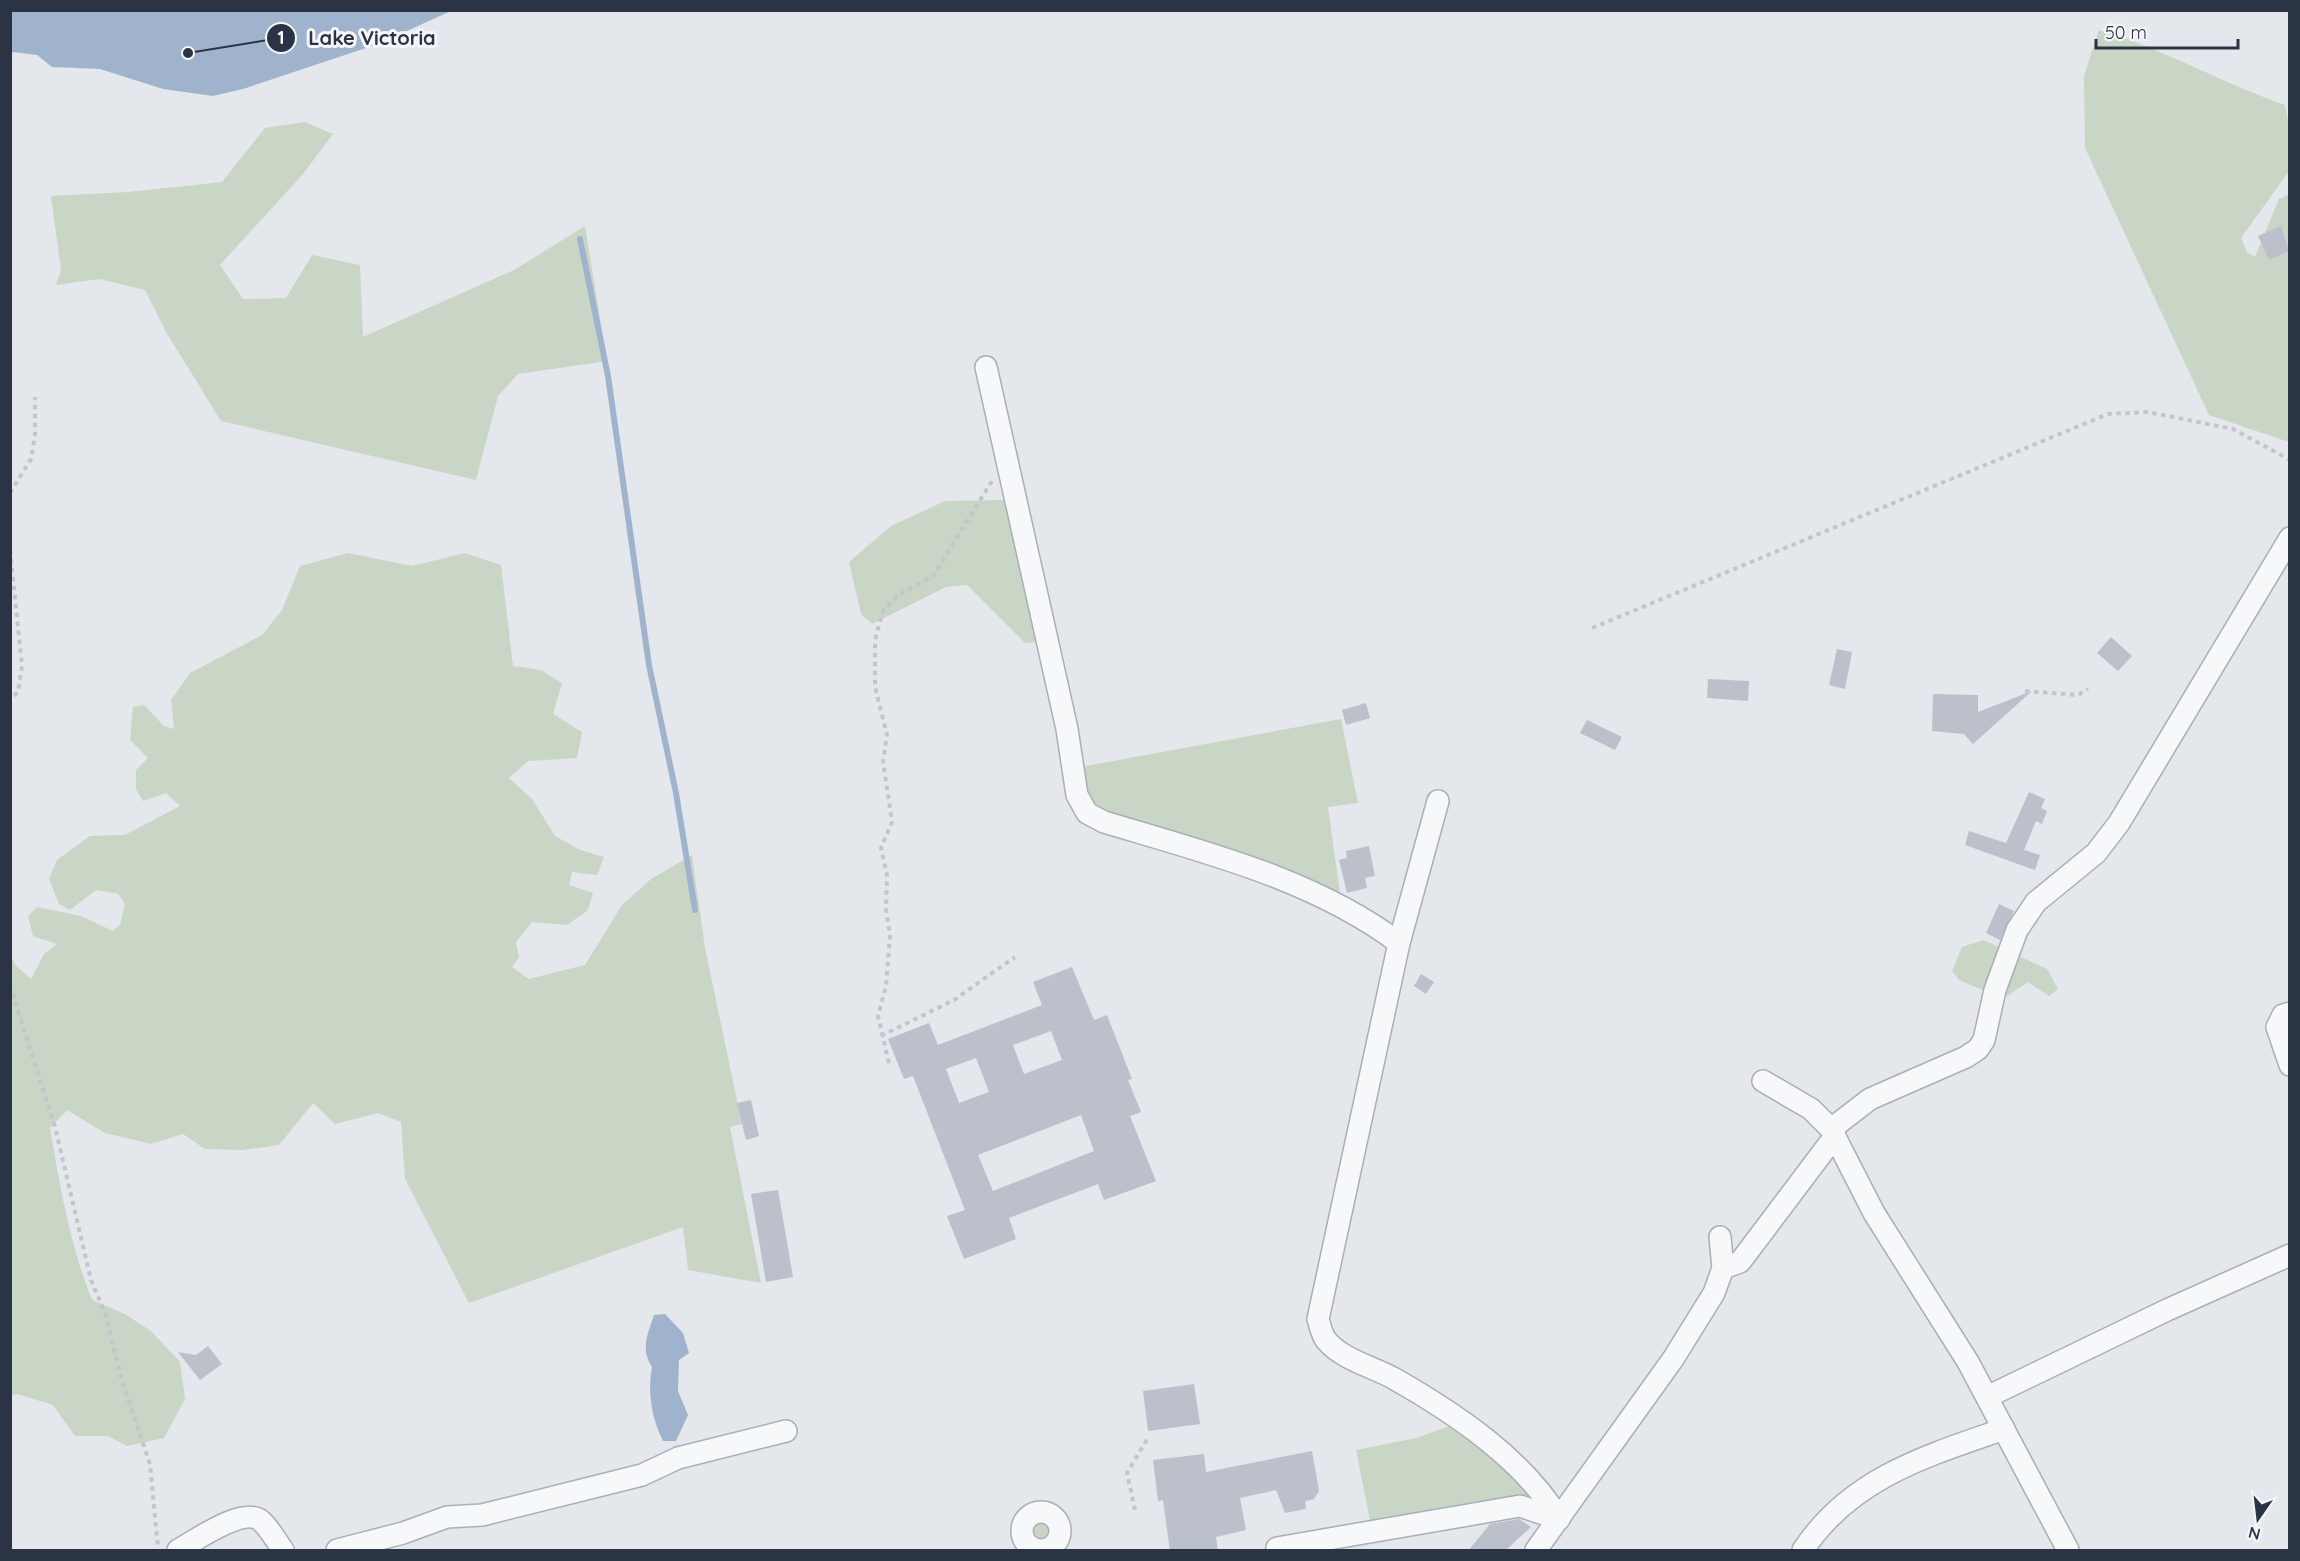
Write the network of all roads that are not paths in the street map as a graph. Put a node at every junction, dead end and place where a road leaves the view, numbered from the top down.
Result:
1 (986, 367) dead end
2 (2289, 538) edge
3 (1438, 801) dead end
4 (1399, 943) junction
5 (2289, 1013) edge
6 (2289, 1065) edge
7 (1763, 1081) dead end
8 (1833, 1132) junction
9 (1720, 1237) dead end
10 (2289, 1256) edge
11 (1723, 1268) junction
12 (1987, 1397) junction
13 (2004, 1429) junction
14 (786, 1431) dead end
15 (1559, 1519) junction
16 (1278, 1548) dead end
17 (1803, 1550) edge
18 (178, 1551) edge
19 (283, 1551) edge
20 (337, 1551) edge
21 (1536, 1551) edge
22 (2068, 1551) edge

1 - 4 street
2 - 8 street
3 - 4 street
4 - 15 street
5 - 6 street
7 - 8 street
8 - 11 street
8 - 12 street
9 - 11 street
10 - 12 street
11 - 15 street
12 - 13 street
13 - 17 street
13 - 22 street
14 - 20 street
15 - 16 street
15 - 21 street
18 - 19 street

